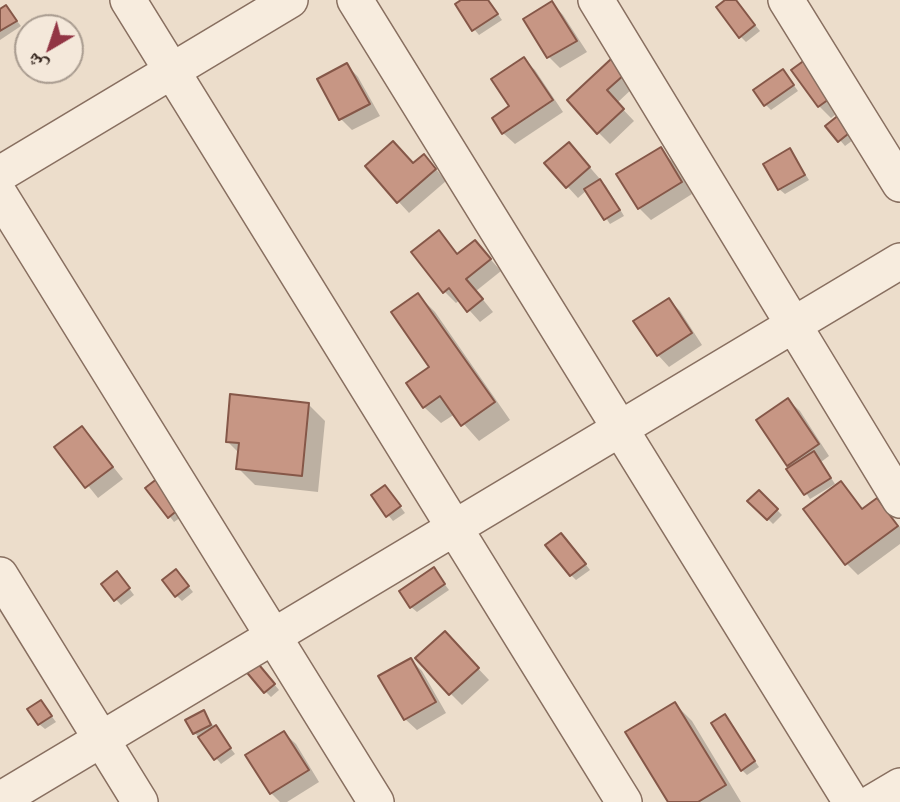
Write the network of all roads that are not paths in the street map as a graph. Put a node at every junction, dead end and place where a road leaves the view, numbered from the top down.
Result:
1 (128, 0) edge
2 (290, 0) edge
3 (355, 0) edge
4 (596, 0) edge
5 (786, 0) edge
6 (172, 71) junction
7 (0, 174) edge
8 (900, 184) edge
9 (0, 195) edge
10 (900, 261) edge
11 (793, 325) junction
12 (620, 428) junction
13 (900, 500) edge
14 (454, 527) junction
15 (0, 575) edge
16 (274, 636) junction
17 (102, 739) junction
18 (900, 786) edge
19 (0, 800) edge
20 (141, 802) edge
21 (376, 802) edge
22 (624, 802) edge
23 (851, 802) edge
24 (873, 802) edge

1 - 6 street
2 - 6 street
3 - 12 street
4 - 11 street
5 - 8 street
6 - 7 street
6 - 14 street
9 - 16 street
10 - 11 street
11 - 12 street
11 - 13 street
12 - 14 street
12 - 23 street
14 - 16 street
14 - 22 street
15 - 17 street
16 - 17 street
16 - 21 street
17 - 19 street
17 - 20 street
18 - 24 street

